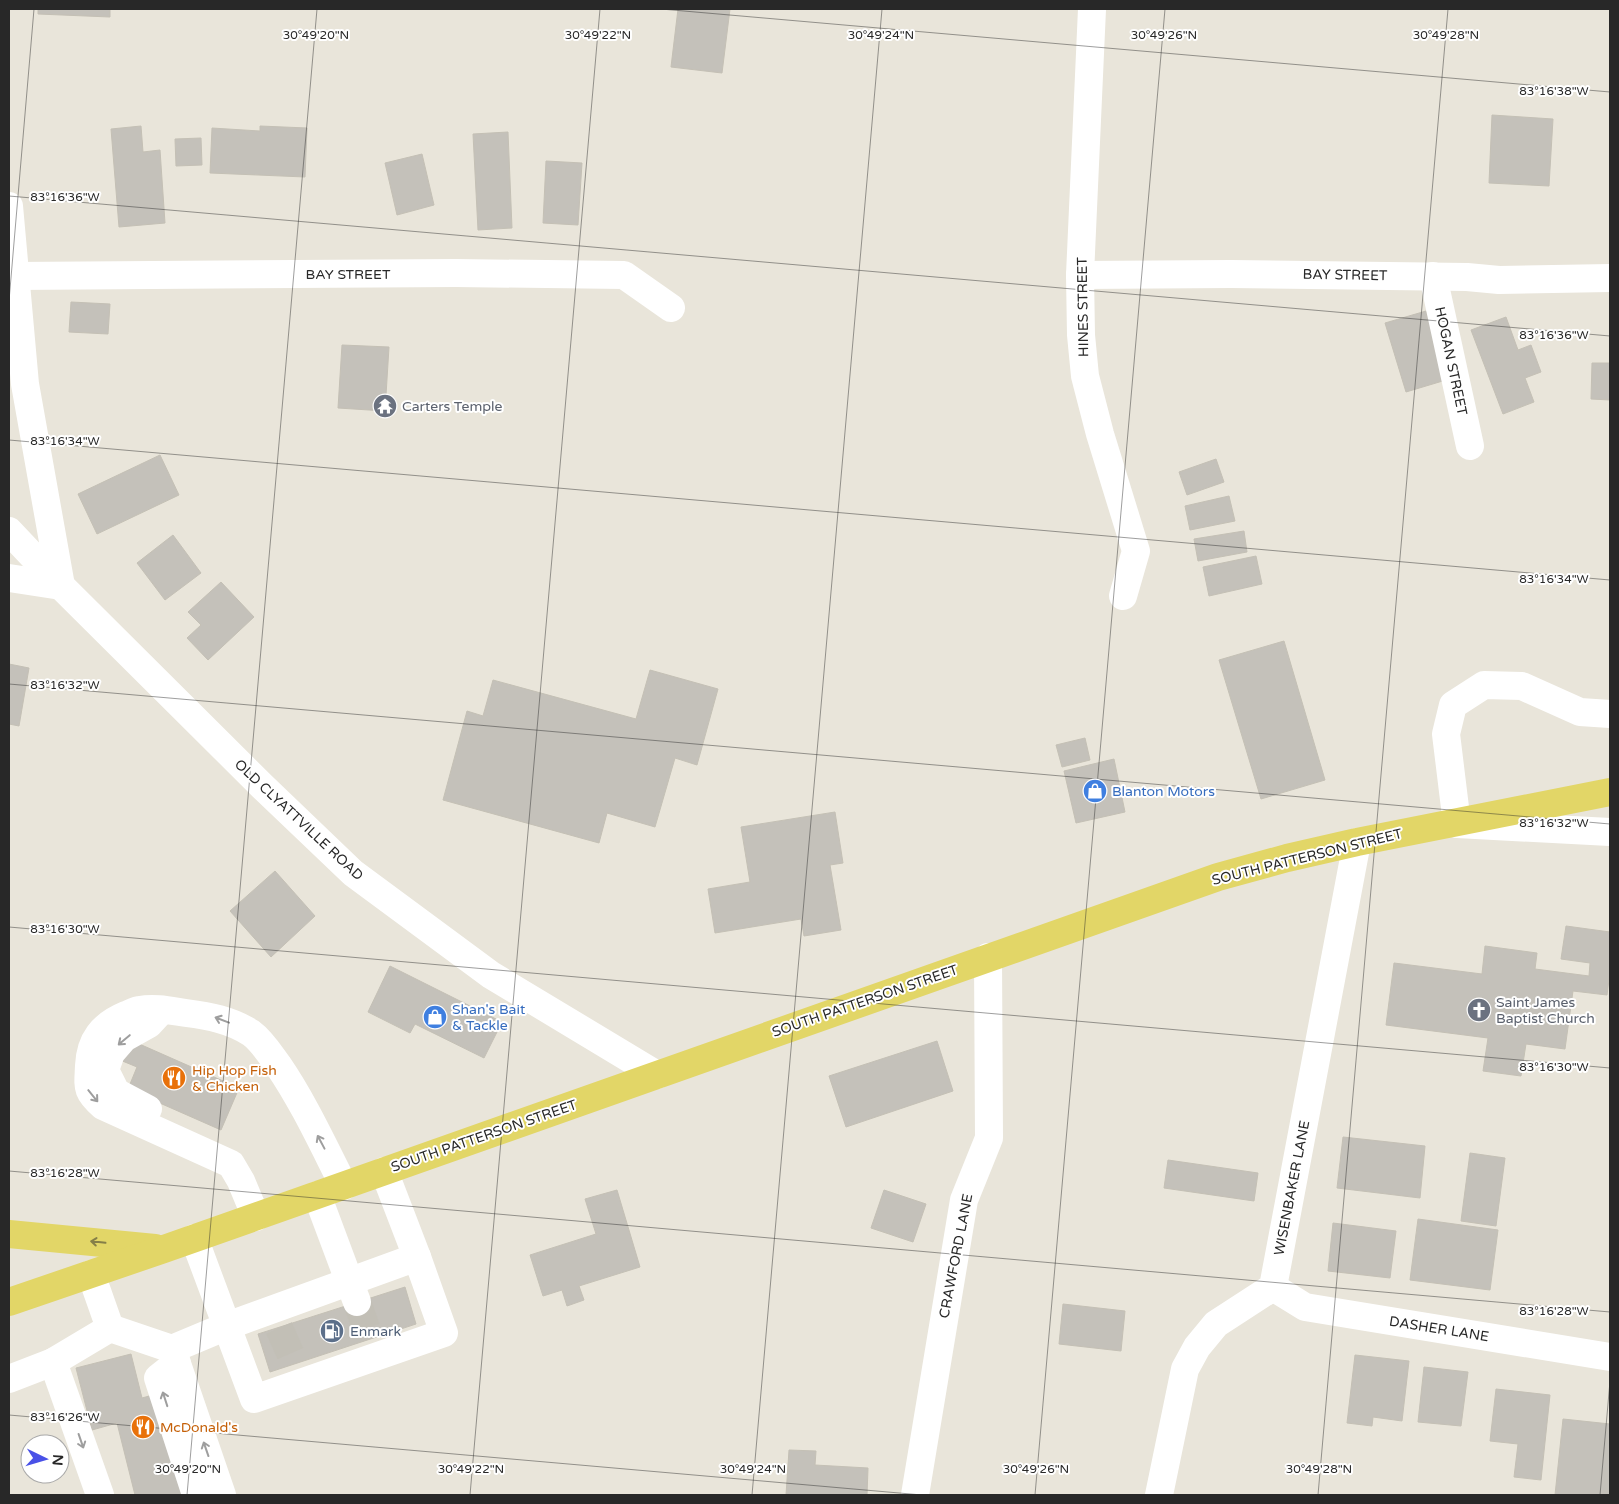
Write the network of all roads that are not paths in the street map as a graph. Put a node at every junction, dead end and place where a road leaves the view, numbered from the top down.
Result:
1 (1092, 9) edge
2 (9, 206) edge
3 (1080, 275) junction
4 (14, 276) junction
5 (1433, 276) junction
6 (1610, 278) edge
7 (671, 308) dead end
8 (1470, 446) dead end
9 (9, 531) edge
10 (9, 578) edge
11 (61, 586) junction
12 (1123, 596) dead end
13 (1610, 714) edge
14 (1610, 792) edge
15 (1457, 824) junction
16 (1610, 832) edge
17 (1357, 842) junction
18 (988, 957) junction
19 (657, 1075) junction
20 (384, 1171) junction
21 (344, 1186) junction
22 (317, 1195) junction
23 (256, 1216) junction
24 (9, 1234) edge
25 (194, 1238) junction
26 (164, 1249) junction
27 (417, 1257) junction
28 (91, 1274) junction
29 (1273, 1287) junction
30 (353, 1292) junction
31 (9, 1302) edge
32 (227, 1326) junction
33 (110, 1328) junction
34 (175, 1356) junction
35 (1610, 1357) edge
36 (54, 1362) junction
37 (9, 1379) edge
38 (103, 1493) edge
39 (196, 1495) edge
40 (222, 1495) edge
41 (915, 1495) edge
42 (1159, 1495) edge

1 - 3 street, HINES STREET
2 - 4 street
3 - 5 street, BAY STREET
3 - 12 street, HINES STREET
4 - 7 street, BAY STREET
4 - 11 street
5 - 6 street, BAY STREET
5 - 8 street, HOGAN STREET
9 - 11 street, OLD CLYATTVILLE ROAD
10 - 11 street
11 - 19 street, OLD CLYATTVILLE ROAD
13 - 15 street
14 - 15 main road, SOUTH PATTERSON STREET
15 - 16 street
15 - 17 main road, SOUTH PATTERSON STREET
17 - 18 main road, SOUTH PATTERSON STREET
17 - 29 street, WISENBAKER LANE
18 - 19 main road, SOUTH PATTERSON STREET
18 - 41 street, CRAWFORD LANE
19 - 20 main road, SOUTH PATTERSON STREET
20 - 21 main road, SOUTH PATTERSON STREET
20 - 27 street
21 - 22 main road, SOUTH PATTERSON STREET
21 -> 23 street
22 - 23 main road, SOUTH PATTERSON STREET
22 - 30 street
23 - 25 main road, SOUTH PATTERSON STREET
26 -> 24 main road
25 - 26 main road, SOUTH PATTERSON STREET
25 - 32 street
26 - 28 main road, SOUTH PATTERSON STREET
27 - 30 street
27 - 32 street
28 - 31 main road, SOUTH PATTERSON STREET
28 - 33 street
29 - 35 street, DASHER LANE
29 - 42 street
30 - 32 street
32 - 34 street
33 - 34 street
33 - 36 street
39 -> 34 street
40 -> 34 street
36 - 37 street
36 -> 38 street

